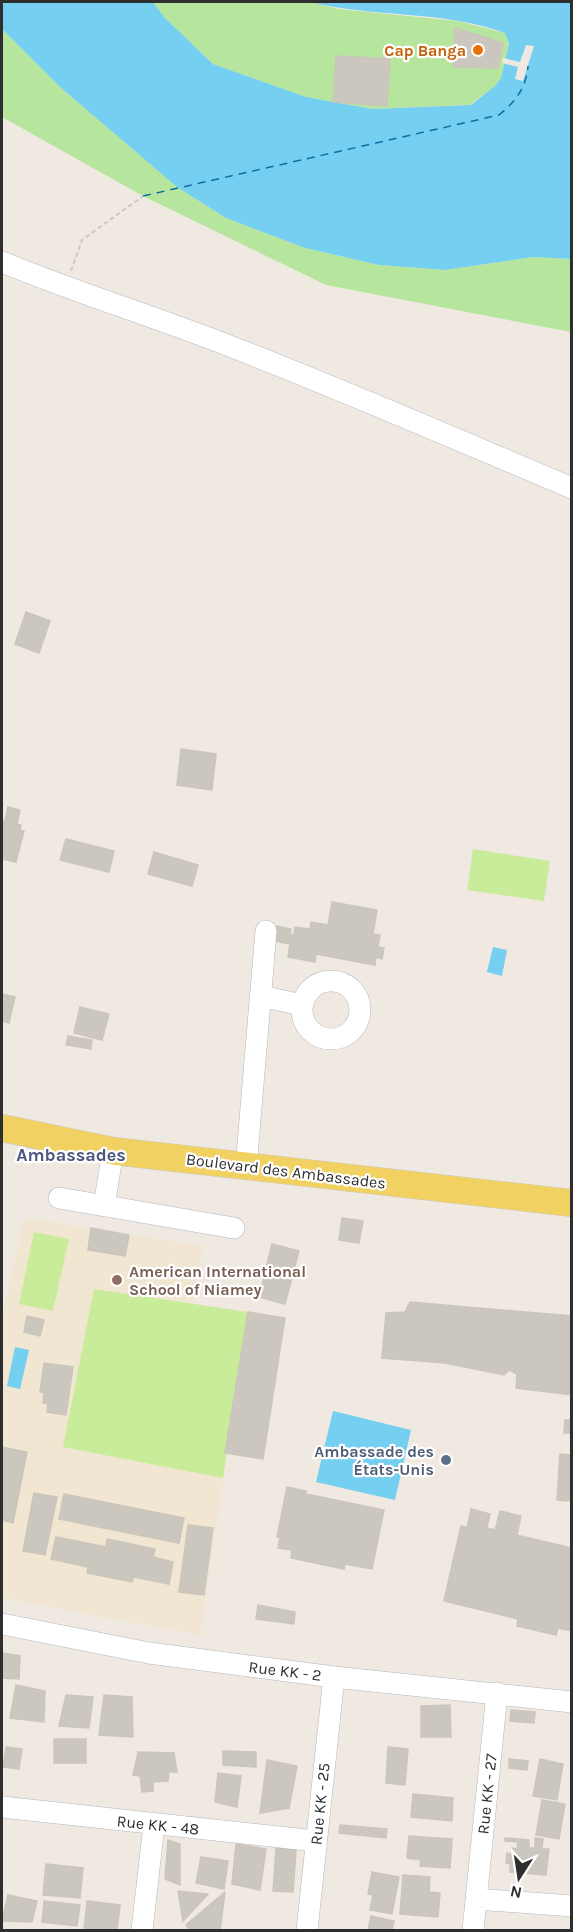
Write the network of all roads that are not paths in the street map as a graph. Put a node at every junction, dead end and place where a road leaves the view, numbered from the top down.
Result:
1 (2, 262) edge
2 (572, 488) edge
3 (266, 931) dead end
4 (260, 996) junction
5 (302, 1005) dead end
6 (2, 1116) edge
7 (2, 1128) edge
8 (112, 1151) junction
9 (247, 1158) junction
10 (572, 1188) edge
11 (59, 1198) dead end
12 (572, 1203) edge
13 (104, 1206) junction
14 (234, 1228) dead end
15 (2, 1624) edge
16 (334, 1677) junction
17 (497, 1693) junction
18 (572, 1702) edge
19 (2, 1807) edge
20 (154, 1826) junction
21 (316, 1841) junction
22 (476, 1899) junction
23 (572, 1906) edge
24 (142, 1930) edge
25 (307, 1930) edge
26 (474, 1930) edge

1 - 2 street
3 - 4 street
4 - 5 street
4 - 9 street
6 - 9 main road, Boulevard des Ambassades
7 - 8 main road, Boulevard des Ambassades
8 - 9 main road, Boulevard des Ambassades
8 - 13 street
9 - 10 main road, Boulevard des Ambassades
9 - 12 main road, Boulevard des Ambassades
11 - 13 street
13 - 14 street
15 - 16 street, Rue KK - 2
16 - 17 street, Rue KK - 2
16 - 21 street, Rue KK - 25
17 - 18 street, Rue KK - 2
17 - 22 street, Rue KK - 27
19 - 20 street, Rue KK - 48
20 - 21 street, Rue KK - 48
20 - 24 street
21 - 25 street, Rue KK - 25
22 - 23 street
22 - 26 street, Rue KK - 27

